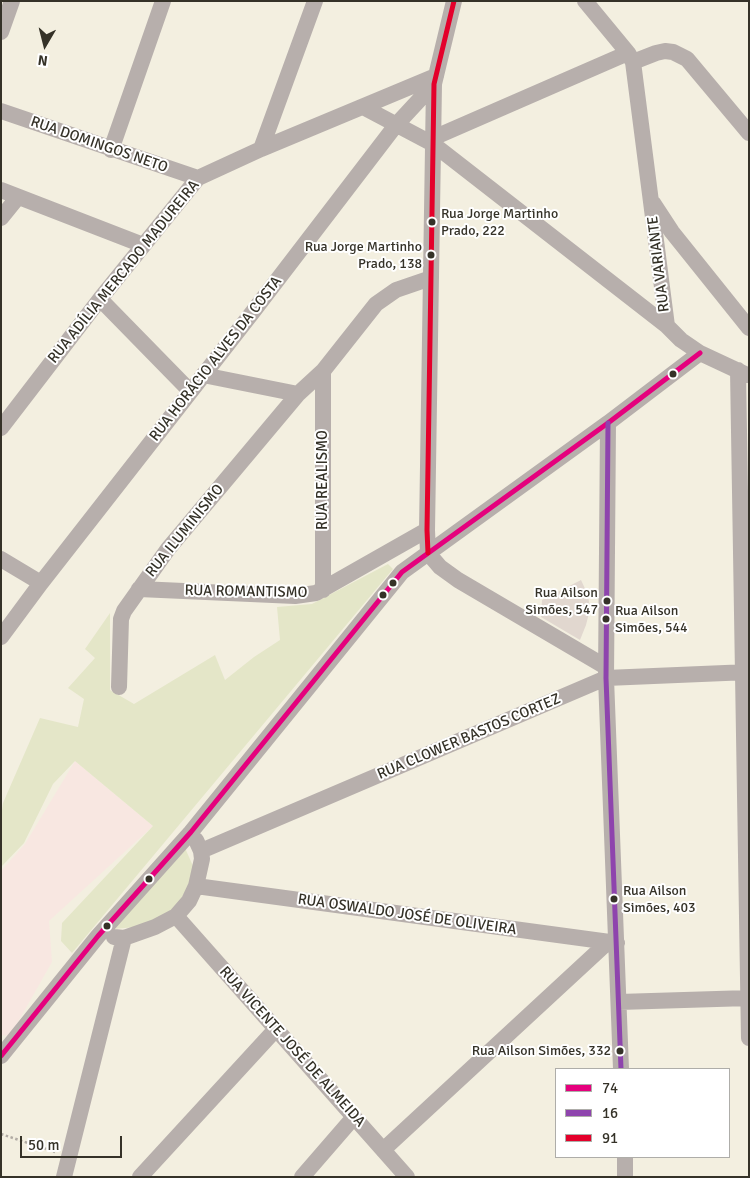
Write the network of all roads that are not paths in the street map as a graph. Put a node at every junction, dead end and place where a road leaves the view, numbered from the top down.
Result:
1 (12, 1) edge
2 (163, 1) edge
3 (314, 1) edge
4 (454, 1) edge
5 (585, 1) edge
6 (1, 32) edge
7 (630, 57) junction
8 (435, 80) junction
9 (363, 107) junction
10 (1, 111) edge
11 (396, 125) junction
12 (749, 133) edge
13 (433, 141) junction
14 (111, 150) junction
15 (261, 150) junction
16 (198, 178) junction
17 (1, 190) edge
18 (18, 197) junction
19 (652, 202) junction
20 (1, 218) edge
21 (143, 245) junction
22 (431, 278) junction
23 (100, 299) junction
24 (667, 326) junction
25 (749, 328) edge
26 (700, 353) junction
27 (745, 370) edge
28 (323, 371) junction
29 (203, 375) junction
30 (190, 391) junction
31 (298, 394) junction
32 (608, 423) junction
33 (1, 428) edge
34 (427, 530) junction
35 (428, 553) junction
36 (1, 559) edge
37 (41, 583) junction
38 (139, 589) junction
39 (323, 590) junction
40 (1, 637) edge
41 (746, 672) edge
42 (606, 673) junction
43 (119, 688) dead end
44 (191, 832) junction
45 (201, 851) junction
46 (196, 886) junction
47 (176, 916) junction
48 (98, 936) junction
49 (124, 938) junction
50 (612, 942) junction
51 (748, 998) edge
52 (619, 1002) junction
53 (276, 1029) junction
54 (749, 1038) edge
55 (1, 1056) edge
56 (621, 1068) edge
57 (354, 1117) junction
58 (383, 1150) junction
59 (624, 1158) edge
60 (64, 1177) edge
61 (140, 1177) edge
62 (302, 1177) edge
63 (407, 1177) edge
64 (625, 1177) edge

1 - 6 street
2 - 14 street
3 - 15 street
4 - 8 street
5 - 7 street
7 - 12 street
7 - 13 street
7 - 19 street, RUA VARIANTE
8 - 9 street, RUA ADÍLIA MERCADO MADUREIRA
8 - 11 street, RUA HORÁCIO ALVES DA COSTA
8 - 13 street
9 - 11 street
9 - 15 street, RUA ADÍLIA MERCADO MADUREIRA
10 - 14 street, RUA DOMINGOS NETO
11 - 13 street
11 - 29 street, RUA HORÁCIO ALVES DA COSTA
13 - 22 street
13 - 24 street
14 - 16 street, RUA DOMINGOS NETO
15 - 16 street, RUA ADÍLIA MERCADO MADUREIRA
16 - 21 street, RUA ADÍLIA MERCADO MADUREIRA
17 - 18 street
18 - 20 street
18 - 21 street
19 - 24 street, RUA VARIANTE
19 - 25 street
21 - 23 street, RUA ADÍLIA MERCADO MADUREIRA
22 - 28 street, RUA ILUMINISMO
22 - 34 street
23 - 30 street
23 - 33 street, RUA ADÍLIA MERCADO MADUREIRA
24 - 26 street
26 - 27 street
26 - 32 street
27 - 41 street
28 - 31 street, RUA ILUMINISMO
28 - 39 street, RUA REALISMO
29 - 30 street, RUA HORÁCIO ALVES DA COSTA
29 - 31 street
30 - 37 street, RUA HORÁCIO ALVES DA COSTA
31 - 38 street, RUA ILUMINISMO
32 - 35 street
32 - 42 street
34 - 35 street
34 - 39 street, RUA ROMANTISMO
35 - 42 street
35 - 44 street
36 - 37 street
37 - 40 street, RUA HORÁCIO ALVES DA COSTA
38 - 39 street, RUA ROMANTISMO
38 - 43 street, RUA ILUMINISMO
41 - 42 street, RUA CLOWER BASTOS CORTEZ
41 - 51 street
42 - 45 street, RUA CLOWER BASTOS CORTEZ
42 - 50 street
44 - 45 street
44 - 48 street
45 - 46 street
46 - 47 street
46 - 50 street, RUA OSWALDO JOSÉ DE OLIVEIRA
47 - 49 street
47 - 53 street, RUA VICENTE JOSÉ DE ALMEIDA
48 - 49 street
48 - 55 street
49 - 60 street
50 - 52 street
50 - 58 street
51 - 52 street
51 - 54 street
52 - 56 street
53 - 57 street, RUA VICENTE JOSÉ DE ALMEIDA
53 - 61 street
57 - 58 street, RUA VICENTE JOSÉ DE ALMEIDA
57 - 62 street
58 - 63 street, RUA VICENTE JOSÉ DE ALMEIDA
59 - 64 street

